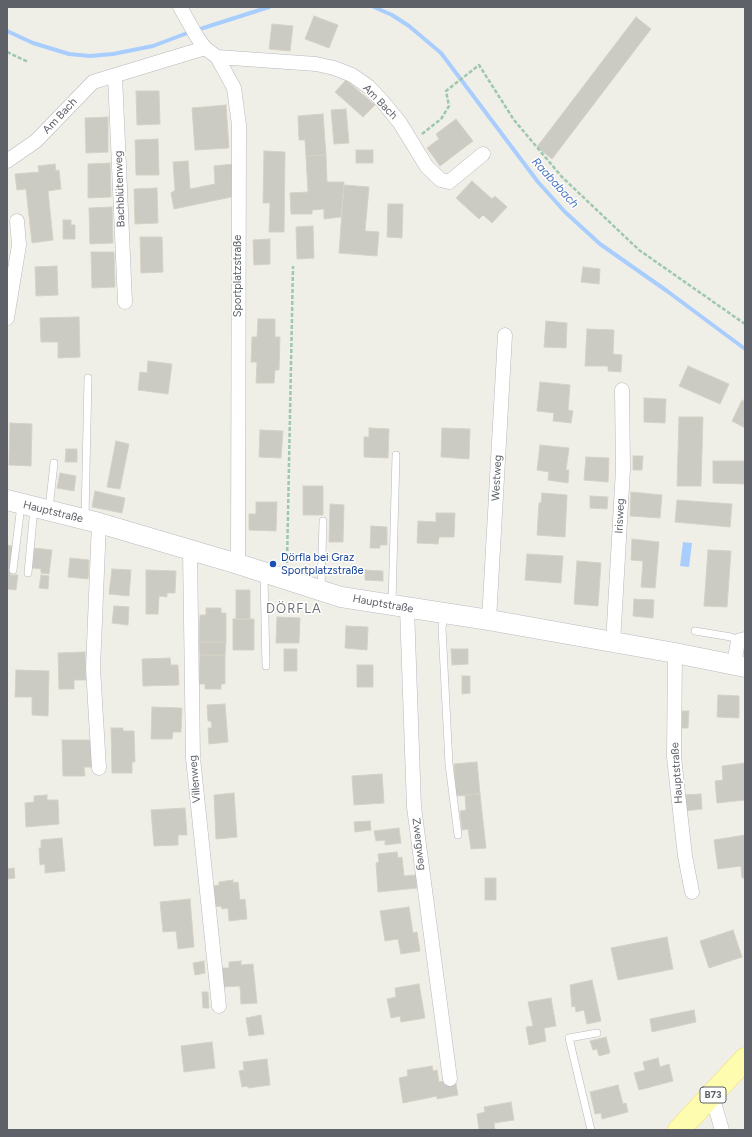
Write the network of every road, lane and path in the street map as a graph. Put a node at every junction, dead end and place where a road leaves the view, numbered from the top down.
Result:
1 (180, 7) edge
2 (201, 43) junction
3 (7, 52) edge
4 (217, 57) junction
5 (28, 62) dead end
6 (115, 76) junction
7 (412, 142) junction
8 (483, 154) dead end
9 (7, 161) edge
10 (17, 222) dead end
11 (293, 266) dead end
12 (125, 302) dead end
13 (7, 318) edge
14 (745, 324) edge
15 (505, 335) dead end
16 (88, 378) dead end
17 (622, 390) dead end
18 (396, 455) dead end
19 (54, 463) dead end
20 (28, 505) edge
21 (323, 521) dead end
22 (92, 522) junction
23 (190, 551) junction
24 (238, 564) junction
25 (13, 570) dead end
26 (264, 572) junction
27 (28, 573) dead end
28 (287, 580) junction
29 (321, 590) junction
30 (399, 607) junction
31 (444, 614) junction
32 (489, 620) junction
33 (695, 631) dead end
34 (741, 640) edge
35 (613, 643) junction
36 (675, 653) junction
37 (266, 666) dead end
38 (739, 666) edge
39 (99, 768) dead end
40 (458, 835) dead end
41 (692, 892) dead end
42 (219, 1006) dead end
43 (596, 1033) dead end
44 (745, 1059) edge
45 (450, 1079) dead end
46 (712, 1096) junction
47 (591, 1130) edge
48 (679, 1130) edge
49 (722, 1130) edge

1 - 2 street, Sportplatzstraße
2 - 4 street, Sportplatzstraße
2 - 6 street, Am Bach
3 - 5 path
4 - 7 street, Am Bach
4 - 24 street, Sportplatzstraße
6 - 9 street, Am Bach
6 - 12 street, Bachblütenweg
7 - 8 street, Am Bach
7 - 14 path
10 - 13 street
11 - 28 path
15 - 32 street, Westweg
16 - 22 lane
17 - 35 street, Irisweg
18 - 30 lane
19 - 20 lane
20 - 22 main road, Hauptstraße
20 - 25 lane
20 - 27 lane
21 - 29 lane
22 - 23 main road, Hauptstraße
22 - 39 street, Hauptstraße
23 - 24 main road, Hauptstraße
23 - 42 street, Villenweg
24 - 26 main road, Hauptstraße
26 - 28 main road, Hauptstraße
26 - 37 lane
28 - 29 main road, Hauptstraße
29 - 30 main road, Hauptstraße
30 - 31 main road, Hauptstraße
30 - 45 street, Zwergweg
31 - 32 main road, Hauptstraße
31 - 40 lane
32 - 35 main road, Hauptstraße
33 - 34 lane
34 - 38 street
35 - 36 main road, Hauptstraße
36 - 38 main road, Hauptstraße
36 - 41 street, Hauptstraße
43 - 47 lane
44 - 46 main road, B73
46 - 48 main road, B73
46 - 49 street

